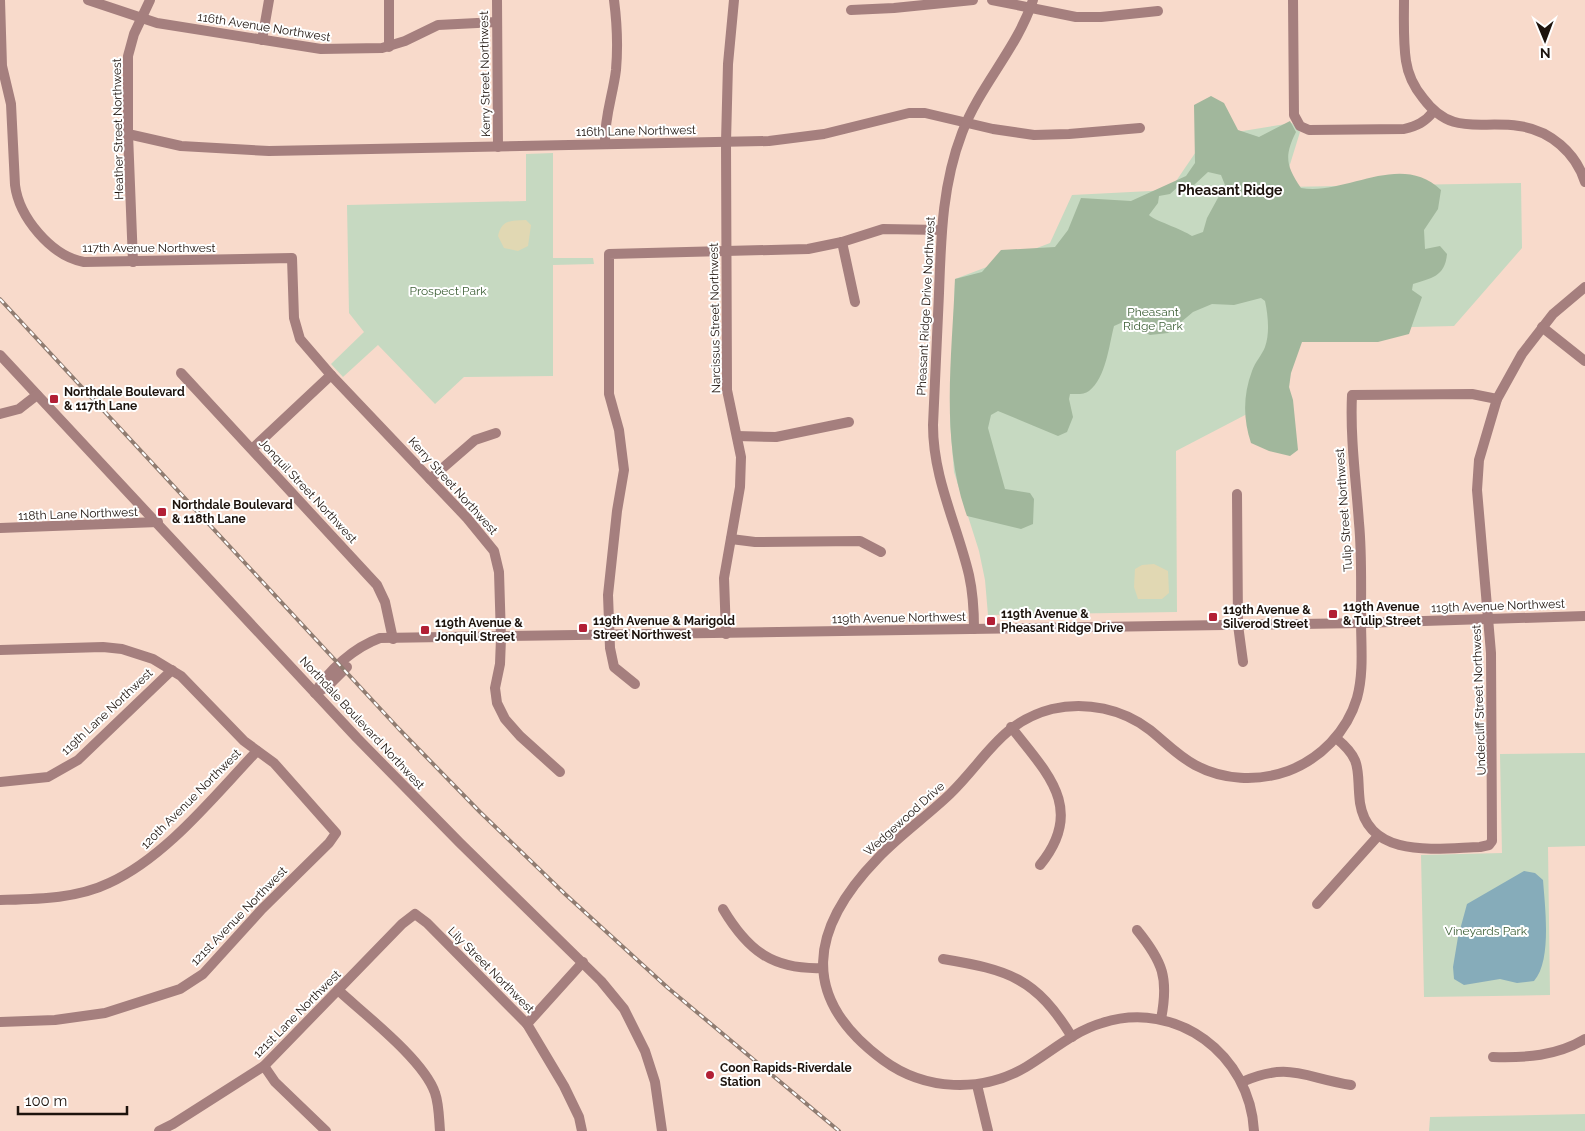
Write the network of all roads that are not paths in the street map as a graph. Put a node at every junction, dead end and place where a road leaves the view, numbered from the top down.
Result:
1 (0, 0) edge
2 (88, 0) edge
3 (150, 0) edge
4 (269, 0) edge
5 (389, 0) edge
6 (497, 0) edge
7 (614, 0) edge
8 (734, 0) edge
9 (973, 0) edge
10 (992, 0) edge
11 (1293, 0) edge
12 (1404, 0) edge
13 (1032, 4) edge
14 (851, 10) dead end
15 (1158, 11) dead end
16 (141, 20) junction
17 (497, 22) junction
18 (262, 40) junction
19 (389, 47) junction
20 (1433, 112) junction
21 (966, 123) junction
22 (1140, 128) dead end
23 (128, 134) junction
24 (726, 142) junction
25 (605, 144) junction
26 (498, 147) junction
27 (1585, 182) edge
28 (941, 230) junction
29 (842, 242) junction
30 (726, 251) junction
31 (292, 258) joint
32 (133, 262) junction
33 (1585, 287) edge
34 (855, 302) dead end
35 (1542, 327) junction
36 (0, 355) edge
37 (1585, 361) edge
38 (181, 373) dead end
39 (331, 375) junction
40 (37, 395) junction
41 (1497, 399) junction
42 (0, 414) edge
43 (849, 422) dead end
44 (496, 433) dead end
45 (737, 436) junction
46 (252, 448) junction
47 (430, 479) junction
48 (1237, 494) dead end
49 (158, 522) junction
50 (0, 528) edge
51 (731, 539) junction
52 (881, 552) dead end
53 (1585, 616) edge
54 (1489, 618) junction
55 (1361, 623) junction
56 (1238, 625) junction
57 (974, 629) junction
58 (726, 634) junction
59 (610, 636) junction
60 (501, 638) junction
61 (393, 639) junction
62 (0, 650) edge
63 (1243, 662) dead end
64 (172, 670) junction
65 (635, 684) dead end
66 (315, 693) junction
67 (1011, 727) junction
68 (1336, 738) junction
69 (257, 751) junction
70 (560, 772) dead end
71 (0, 782) edge
72 (1378, 836) junction
73 (1040, 865) dead end
74 (0, 900) edge
75 (1317, 904) dead end
76 (723, 909) dead end
77 (415, 914) joint
78 (1137, 930) dead end
79 (943, 960) dead end
80 (583, 962) junction
81 (823, 968) junction
82 (338, 990) junction
83 (1161, 1019) junction
84 (0, 1022) edge
85 (527, 1024) junction
86 (1072, 1037) junction
87 (1585, 1039) edge
88 (1493, 1057) dead end
89 (264, 1066) junction
90 (1242, 1082) junction
91 (977, 1085) junction
92 (1351, 1085) dead end
93 (166, 1130) edge
94 (326, 1131) edge
95 (440, 1131) edge
96 (582, 1131) edge
97 (662, 1131) edge
98 (988, 1131) edge
99 (1254, 1131) edge

1 - 32 street, 117th Avenue Northwest
2 - 16 street, 116th Avenue Northwest
3 - 16 street, Heather Street Northwest
4 - 18 street
5 - 19 street
6 - 17 street, Kerry Street Northwest
7 - 25 street
8 - 24 street, Narcissus Street Northwest
9 - 14 street
10 - 13 street
11 - 20 street
12 - 20 street
13 - 15 street
13 - 21 street, Pheasant Ridge Drive Northwest
16 - 18 street, 116th Avenue Northwest
16 - 23 street, Heather Street Northwest
17 - 19 street, 116th Avenue Northwest
17 - 26 street, Kerry Street Northwest
18 - 19 street, 116th Avenue Northwest
20 - 27 street
21 - 22 street, 116th Lane Northwest
21 - 24 street, 116th Lane Northwest
21 - 28 street, Pheasant Ridge Drive Northwest
23 - 26 street, 116th Lane Northwest
23 - 32 street, Heather Street Northwest
24 - 25 street, 116th Lane Northwest
24 - 30 street, Narcissus Street Northwest
25 - 26 street, 116th Lane Northwest
28 - 29 street
28 - 57 street, Pheasant Ridge Drive Northwest
29 - 30 street
29 - 34 street
30 - 45 street, Narcissus Street Northwest
30 - 59 street
31 - 32 street, 117th Avenue Northwest
31 - 39 street, Kerry Street Northwest
33 - 35 street, Undercliff Street Northwest
35 - 37 street
35 - 41 street, Undercliff Street Northwest
36 - 40 street, Northdale Boulevard Northwest
38 - 46 street, Jonquil Street Northwest
39 - 46 street
39 - 47 street, Kerry Street Northwest
40 - 42 street
40 - 49 street, Northdale Boulevard Northwest
41 - 54 street, Undercliff Street Northwest
41 - 55 street, Tulip Street Northwest
43 - 45 street
44 - 47 street
45 - 51 street, Narcissus Street Northwest
46 - 61 street, Jonquil Street Northwest
47 - 60 street, Kerry Street Northwest
48 - 56 street
49 - 50 street, 118th Lane Northwest
49 - 66 street, Northdale Boulevard Northwest
51 - 52 street
51 - 58 street, Narcissus Street Northwest
53 - 54 street, 119th Avenue Northwest
54 - 55 street, 119th Avenue Northwest
54 - 72 street, Undercliff Street Northwest
55 - 56 street, 119th Avenue Northwest
55 - 68 street, Tulip Street Northwest
56 - 57 street, 119th Avenue Northwest
56 - 63 street
57 - 58 street, 119th Avenue Northwest
58 - 59 street, 119th Avenue Northwest
59 - 60 street, 119th Avenue Northwest
59 - 65 street
60 - 61 street, 119th Avenue Northwest
60 - 70 street, Kerry Street Northwest
61 - 66 street, 119th Avenue Northwest
62 - 64 street
64 - 69 street
64 - 71 street, 119th Lane Northwest
66 - 80 street, Northdale Boulevard Northwest
67 - 68 street, Wedgewood Drive
67 - 73 street
67 - 81 street, Wedgewood Drive
68 - 72 street
69 - 74 street, 120th Avenue Northwest
69 - 84 street, 121st Avenue Northwest
72 - 75 street
76 - 81 street
77 - 82 street, 121st Lane Northwest
77 - 85 street, Lily Street Northwest
78 - 83 street
79 - 86 street
80 - 85 street
80 - 97 street, Northdale Boulevard Northwest
81 - 91 street, Wedgewood Drive
82 - 89 street, 121st Lane Northwest
82 - 95 street
83 - 86 street, Wedgewood Drive
83 - 90 street, Wedgewood Drive
85 - 96 street, Lily Street Northwest
86 - 91 street, Wedgewood Drive
87 - 88 street
89 - 93 street, 121st Lane Northwest
89 - 94 street
90 - 92 street
90 - 99 street, Wedgewood Drive
91 - 98 street

